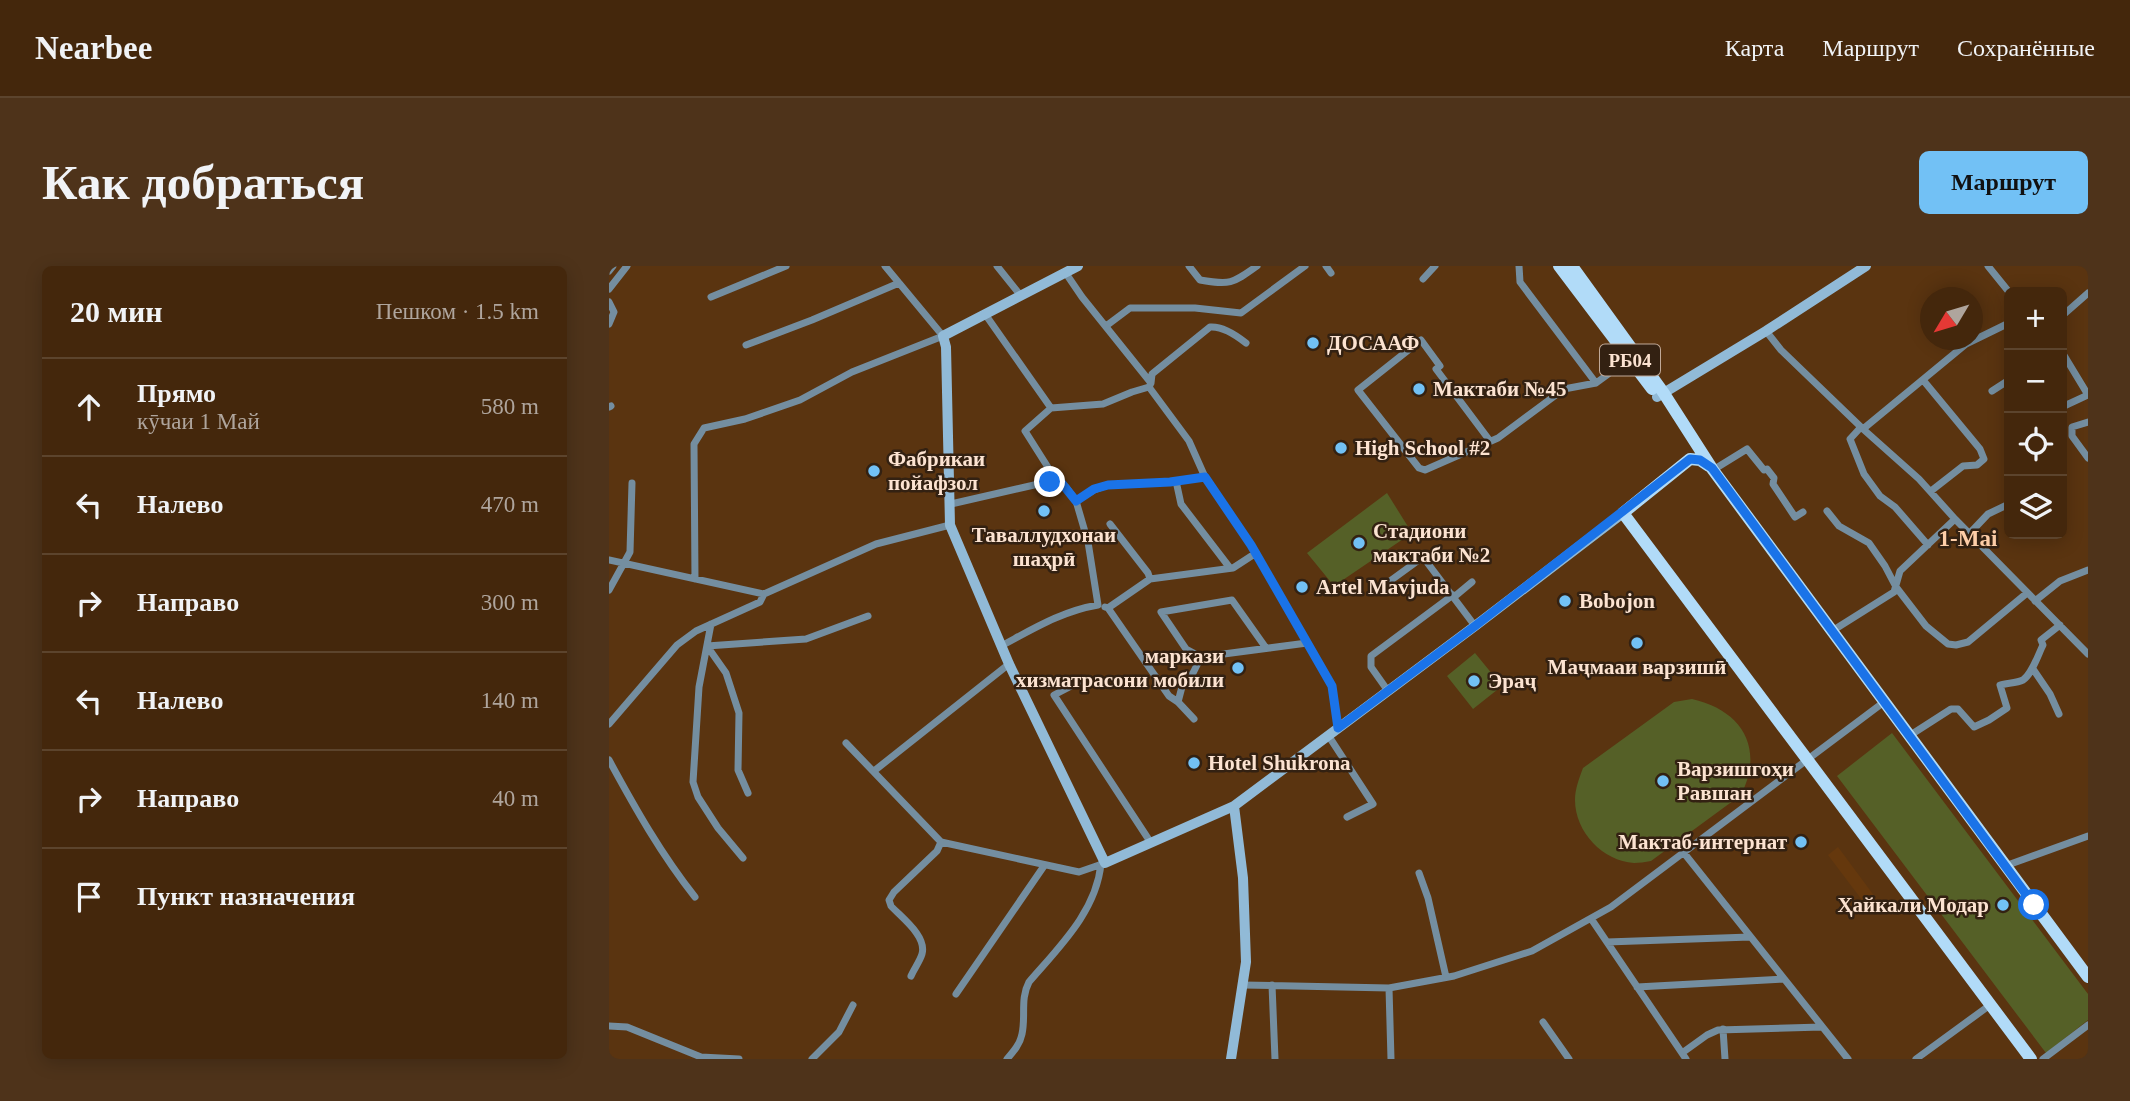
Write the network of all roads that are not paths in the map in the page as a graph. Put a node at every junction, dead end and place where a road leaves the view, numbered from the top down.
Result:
1 (613, 266) edge
2 (627, 266) edge
3 (786, 266) edge
4 (885, 266) edge
5 (997, 266) edge
6 (1078, 266) edge
7 (1189, 266) edge
8 (1257, 266) edge
9 (1305, 266) edge
10 (1435, 266) edge
11 (1519, 266) edge
12 (1559, 266) edge
13 (1572, 266) edge
14 (1866, 266) edge
15 (1988, 266) edge
16 (609, 271) edge
17 (1065, 272) junction
18 (1423, 279) dead end
19 (899, 283) junction
20 (2005, 287) edge
21 (609, 289) edge
22 (2088, 293) edge
23 (711, 296) dead end
24 (1021, 296) junction
25 (609, 302) edge
26 (1216, 309) junction
27 (2067, 312) edge
28 (985, 314) junction
29 (609, 324) edge
30 (2004, 325) edge
31 (1106, 326) junction
32 (1216, 327) junction
33 (1766, 331) junction
34 (943, 336) junction
35 (1246, 343) dead end
36 (745, 345) dead end
37 (1629, 359) junction
38 (2067, 360) edge
39 (1923, 380) junction
40 (1597, 383) junction
41 (2004, 383) edge
42 (1150, 385) junction
43 (1992, 391) dead end
44 (1660, 394) junction
45 (2088, 395) edge
46 (2067, 405) edge
47 (1051, 408) junction
48 (2088, 422) edge
49 (1862, 428) junction
50 (1693, 440) junction
51 (1490, 441) junction
52 (2088, 458) edge
53 (1690, 459) junction
54 (1712, 469) junction
55 (1205, 477) junction
56 (1056, 480) junction
57 (1176, 481) junction
58 (632, 483) dead end
59 (1931, 491) junction
60 (1076, 501) junction
61 (951, 504) junction
62 (2004, 506) edge
63 (1827, 511) dead end
64 (1803, 512) dead end
65 (1623, 513) junction
66 (1955, 519) junction
67 (1110, 524) dead end
68 (950, 525) junction
69 (1969, 533) junction
70 (1928, 545) junction
71 (1256, 553) junction
72 (609, 560) edge
73 (623, 563) junction
74 (1230, 568) junction
75 (2088, 570) edge
76 (695, 579) junction
77 (1150, 579) junction
78 (1472, 582) dead end
79 (1896, 587) junction
80 (1379, 589) dead end
81 (609, 590) edge
82 (2027, 593) junction
83 (764, 594) junction
84 (1453, 596) junction
85 (2035, 601) junction
86 (1098, 605) junction
87 (1108, 608) junction
88 (868, 616) dead end
89 (711, 624) junction
90 (2060, 625) junction
91 (1475, 626) junction
92 (1832, 631) junction
93 (1307, 643) junction
94 (707, 646) junction
95 (1001, 646) junction
96 (1266, 648) junction
97 (2088, 654) edge
98 (1201, 657) junction
99 (1009, 664) junction
100 (2033, 670) junction
101 (1079, 681) dead end
102 (1388, 691) junction
103 (1178, 702) junction
104 (1884, 702) junction
105 (2059, 714) dead end
106 (1194, 719) dead end
107 (609, 724) edge
108 (1338, 728) junction
109 (1328, 735) junction
110 (1909, 736) junction
111 (846, 743) dead end
112 (609, 760) edge
113 (1807, 762) junction
114 (874, 771) junction
115 (748, 793) dead end
116 (1234, 806) junction
117 (1347, 817) dead end
118 (2088, 836) edge
119 (941, 842) junction
120 (1150, 843) junction
121 (1684, 853) junction
122 (743, 858) dead end
123 (1103, 863) junction
124 (1044, 866) junction
125 (2005, 866) junction
126 (1419, 873) dead end
127 (695, 897) dead end
128 (1592, 920) junction
129 (1750, 937) junction
130 (1607, 942) junction
131 (911, 976) dead end
132 (1446, 977) junction
133 (2088, 977) edge
134 (1784, 979) junction
135 (1243, 985) junction
136 (1272, 985) junction
137 (1637, 987) junction
138 (1389, 988) junction
139 (956, 994) dead end
140 (853, 1005) dead end
141 (1990, 1005) junction
142 (1543, 1021) dead end
143 (2088, 1025) edge
144 (609, 1026) edge
145 (1822, 1027) junction
146 (1723, 1030) junction
147 (1684, 1056) edge
148 (739, 1059) edge
149 (812, 1059) edge
150 (1007, 1059) edge
151 (1231, 1059) edge
152 (1275, 1059) edge
153 (1391, 1059) edge
154 (1569, 1059) edge
155 (1725, 1059) edge
156 (1848, 1059) edge
157 (1916, 1059) edge
158 (2031, 1059) edge
159 (2043, 1059) edge

1 - 16 street
2 - 21 street
3 - 23 street
4 - 19 street
5 - 24 street
6 - 17 street
7 - 8 street
9 - 26 street
10 - 18 street
11 - 40 street
12 - 37 main road, РБ04
13 - 44 main road, РБ04
14 - 33 street
15 - 20 street
17 - 24 street
17 - 31 street
19 - 34 street
19 - 36 street
22 - 27 street
24 - 28 street
25 - 29 street
26 - 31 street
26 - 32 street
28 - 34 street
28 - 47 street
30 - 39 street
31 - 42 street
32 - 35 street
32 - 42 street
33 - 44 street
33 - 49 street
34 - 61 street
34 - 76 street
37 - 40 street
37 - 44 main road, РБ04
38 - 45 street
39 - 49 street
39 - 59 street
40 - 51 street
41 - 43 street
42 - 47 street
42 - 55 street
44 - 50 main road, РБ04
44 - 53 main road, РБ04
45 - 46 street
47 - 56 street
48 - 52 street
49 - 59 street
49 - 70 street
50 - 53 main road
50 - 54 main road, РБ04
51 - 51 street
53 - 54 main road
53 - 65 main road
54 - 64 street
54 - 92 main road, РБ04
55 - 57 street
55 - 71 street
56 - 60 street
56 - 61 street
57 - 60 street
57 - 74 street
58 - 73 street
59 - 66 street
60 - 86 street
61 - 68 street
62 - 69 street
63 - 79 street
65 - 91 street
65 - 113 main road
66 - 69 street
66 - 70 street
67 - 77 street
68 - 83 street
68 - 95 street
69 - 82 street
70 - 79 street
71 - 74 street
71 - 93 street
72 - 73 street
73 - 76 street
73 - 81 street
74 - 77 street
75 - 85 street
76 - 83 street
77 - 87 street
78 - 84 street
79 - 82 street
79 - 92 street
80 - 84 street
82 - 85 street
83 - 89 street
84 - 91 street
84 - 102 street
85 - 90 street
86 - 87 street
86 - 95 street
87 - 103 street
88 - 94 street
89 - 94 street
89 - 107 street
90 - 97 street
90 - 100 street
91 - 102 street
92 - 104 main road, РБ04
93 - 96 street
93 - 108 street
94 - 115 street
94 - 122 street
95 - 99 street
96 - 98 street
96 - 98 street
98 - 103 street
99 - 114 street
99 - 123 street
100 - 105 street
100 - 110 street
101 - 120 street
102 - 108 street
103 - 106 street
104 - 110 main road, РБ04
104 - 113 street
108 - 109 street
109 - 116 street
109 - 117 street
110 - 125 main road, РБ04
111 - 114 street
112 - 127 street
113 - 121 street
113 - 141 main road
114 - 119 street
116 - 120 street
116 - 135 street
118 - 125 street
119 - 124 street
119 - 131 street
120 - 123 street
121 - 128 street
121 - 129 street
123 - 124 street
123 - 150 street
124 - 139 street
125 - 133 main road, РБ04
126 - 132 street
128 - 130 street
128 - 132 street
129 - 130 street
129 - 134 street
130 - 137 street
132 - 138 street
134 - 137 street
134 - 145 street
135 - 136 street
135 - 151 street
136 - 138 street
136 - 152 street
137 - 147 street
138 - 153 street
140 - 149 street
141 - 157 street
141 - 158 main road
142 - 154 street
143 - 159 street
144 - 148 street
145 - 146 street
145 - 156 street
146 - 147 street
146 - 155 street

